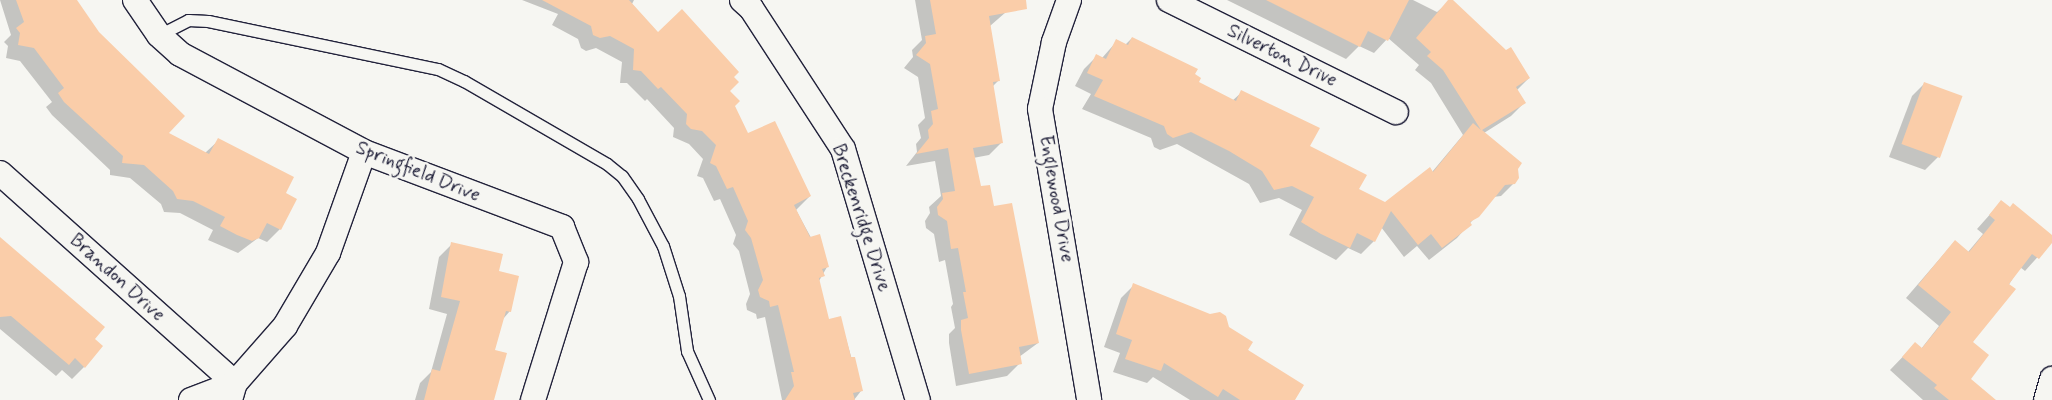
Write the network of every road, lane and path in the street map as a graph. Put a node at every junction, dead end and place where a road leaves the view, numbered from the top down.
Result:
1 (135, 0) edge
2 (742, 0) edge
3 (1069, 0) edge
4 (1169, 0) edge
5 (159, 35) junction
6 (1396, 112) dead end
7 (364, 152) junction
8 (0, 173) edge
9 (2052, 378) edge
10 (232, 391) edge
11 (191, 400) edge
12 (534, 400) edge
13 (709, 400) edge
14 (918, 400) edge
15 (1088, 400) edge
16 (2046, 400) edge

1 - 5 street, Springfield Drive
2 - 14 street, Breckenridge Drive
3 - 15 street, Englewood Drive
4 - 6 street, Silverton Drive
5 - 7 street, Springfield Drive
5 - 13 lane
7 - 10 street
7 - 12 street, Springfield Drive
8 - 10 street, Brandon Drive
9 - 16 street
10 - 11 street

